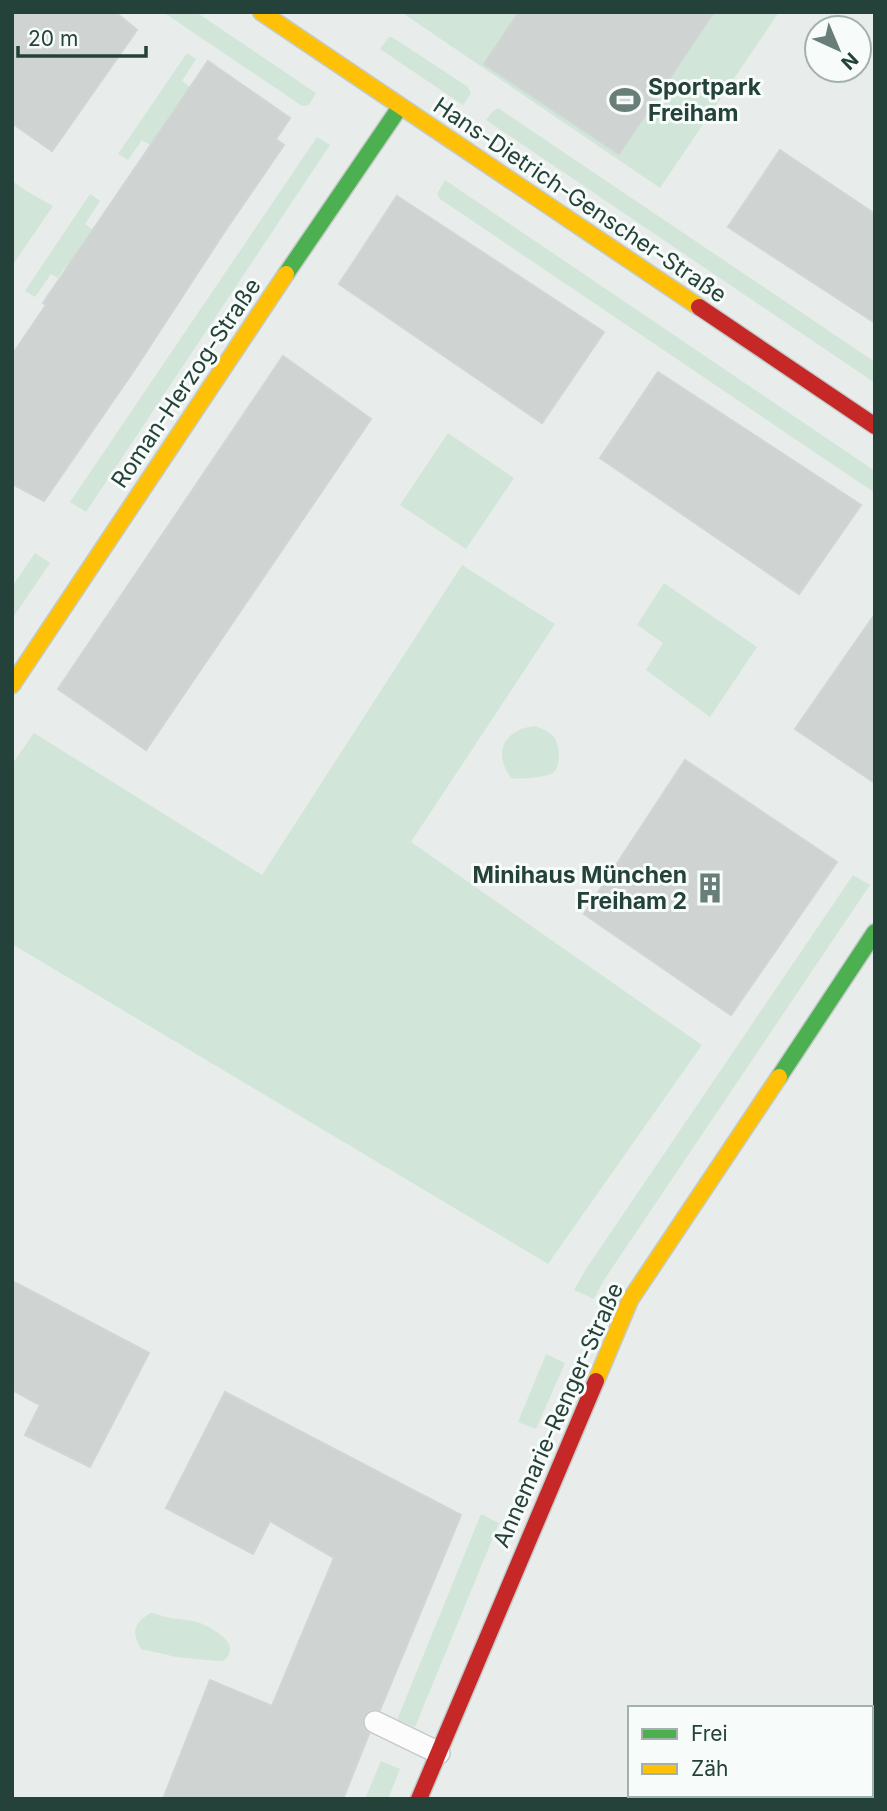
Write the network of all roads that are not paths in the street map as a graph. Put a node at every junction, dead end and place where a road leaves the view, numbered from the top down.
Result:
1 (261, 12) edge
2 (400, 107) junction
3 (875, 426) edge
4 (12, 685) edge
5 (875, 932) edge
6 (375, 1722) dead end
7 (439, 1753) junction
8 (419, 1799) edge

1 - 2 street, Hans-Dietrich-Genscher-Straße
2 - 3 street, Hans-Dietrich-Genscher-Straße
2 - 4 street, Roman-Herzog-Straße
5 - 7 street, Annemarie-Renger-Straße
6 - 7 lane
7 - 8 street, Annemarie-Renger-Straße

